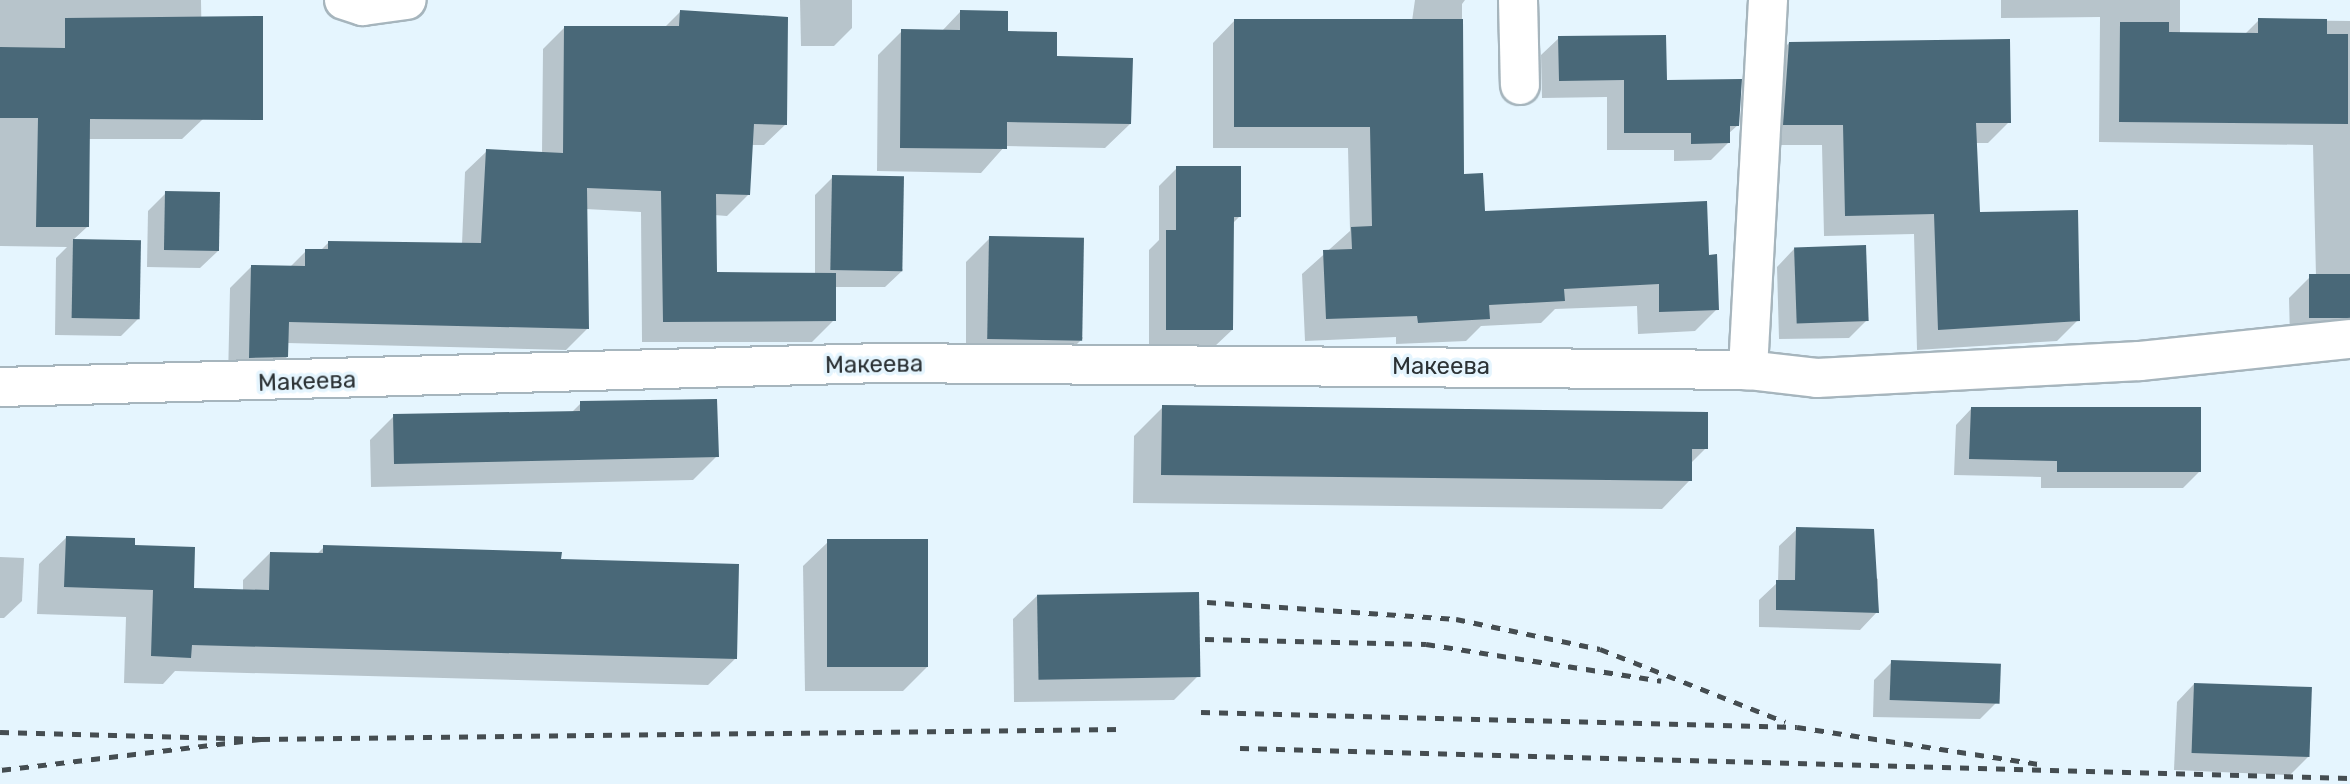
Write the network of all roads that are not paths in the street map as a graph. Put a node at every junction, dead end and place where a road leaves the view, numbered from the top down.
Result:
1 (344, 0) edge
2 (407, 0) edge
3 (1518, 0) edge
4 (1768, 0) edge
5 (1520, 85) dead end
6 (2350, 339) edge
7 (1748, 370) junction
8 (0, 387) edge

1 - 2 street
3 - 5 street
4 - 7 street
6 - 7 street, Макеева
7 - 8 street, Макеева

